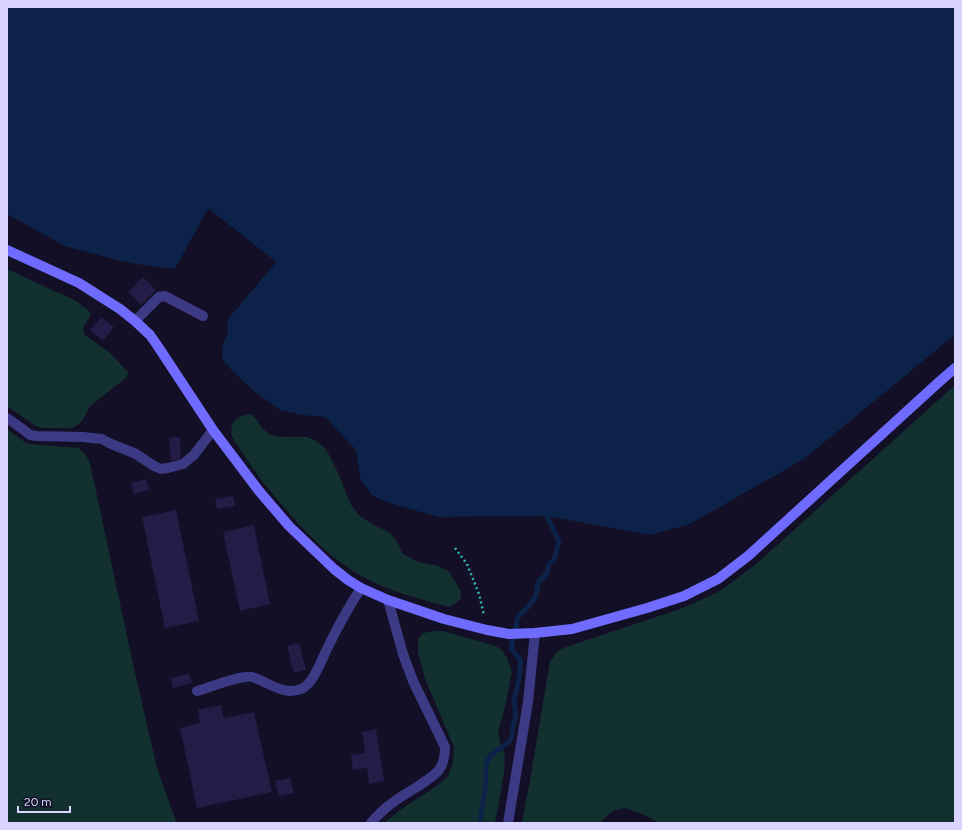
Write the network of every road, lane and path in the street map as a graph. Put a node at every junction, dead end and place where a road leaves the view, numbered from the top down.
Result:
1 (7, 250) edge
2 (202, 316) dead end
3 (135, 321) junction
4 (955, 368) edge
5 (7, 418) edge
6 (213, 430) junction
7 (455, 548) dead end
8 (361, 588) junction
9 (388, 600) junction
10 (486, 630) junction
11 (535, 633) junction
12 (197, 691) dead end
13 (371, 823) edge
14 (508, 823) edge

1 - 3 main road
2 - 3 street
3 - 6 main road
4 - 11 main road
5 - 6 street
6 - 8 main road
7 - 10 path
8 - 9 main road
8 - 12 street
9 - 10 main road
9 - 13 street
10 - 11 main road
11 - 14 street

